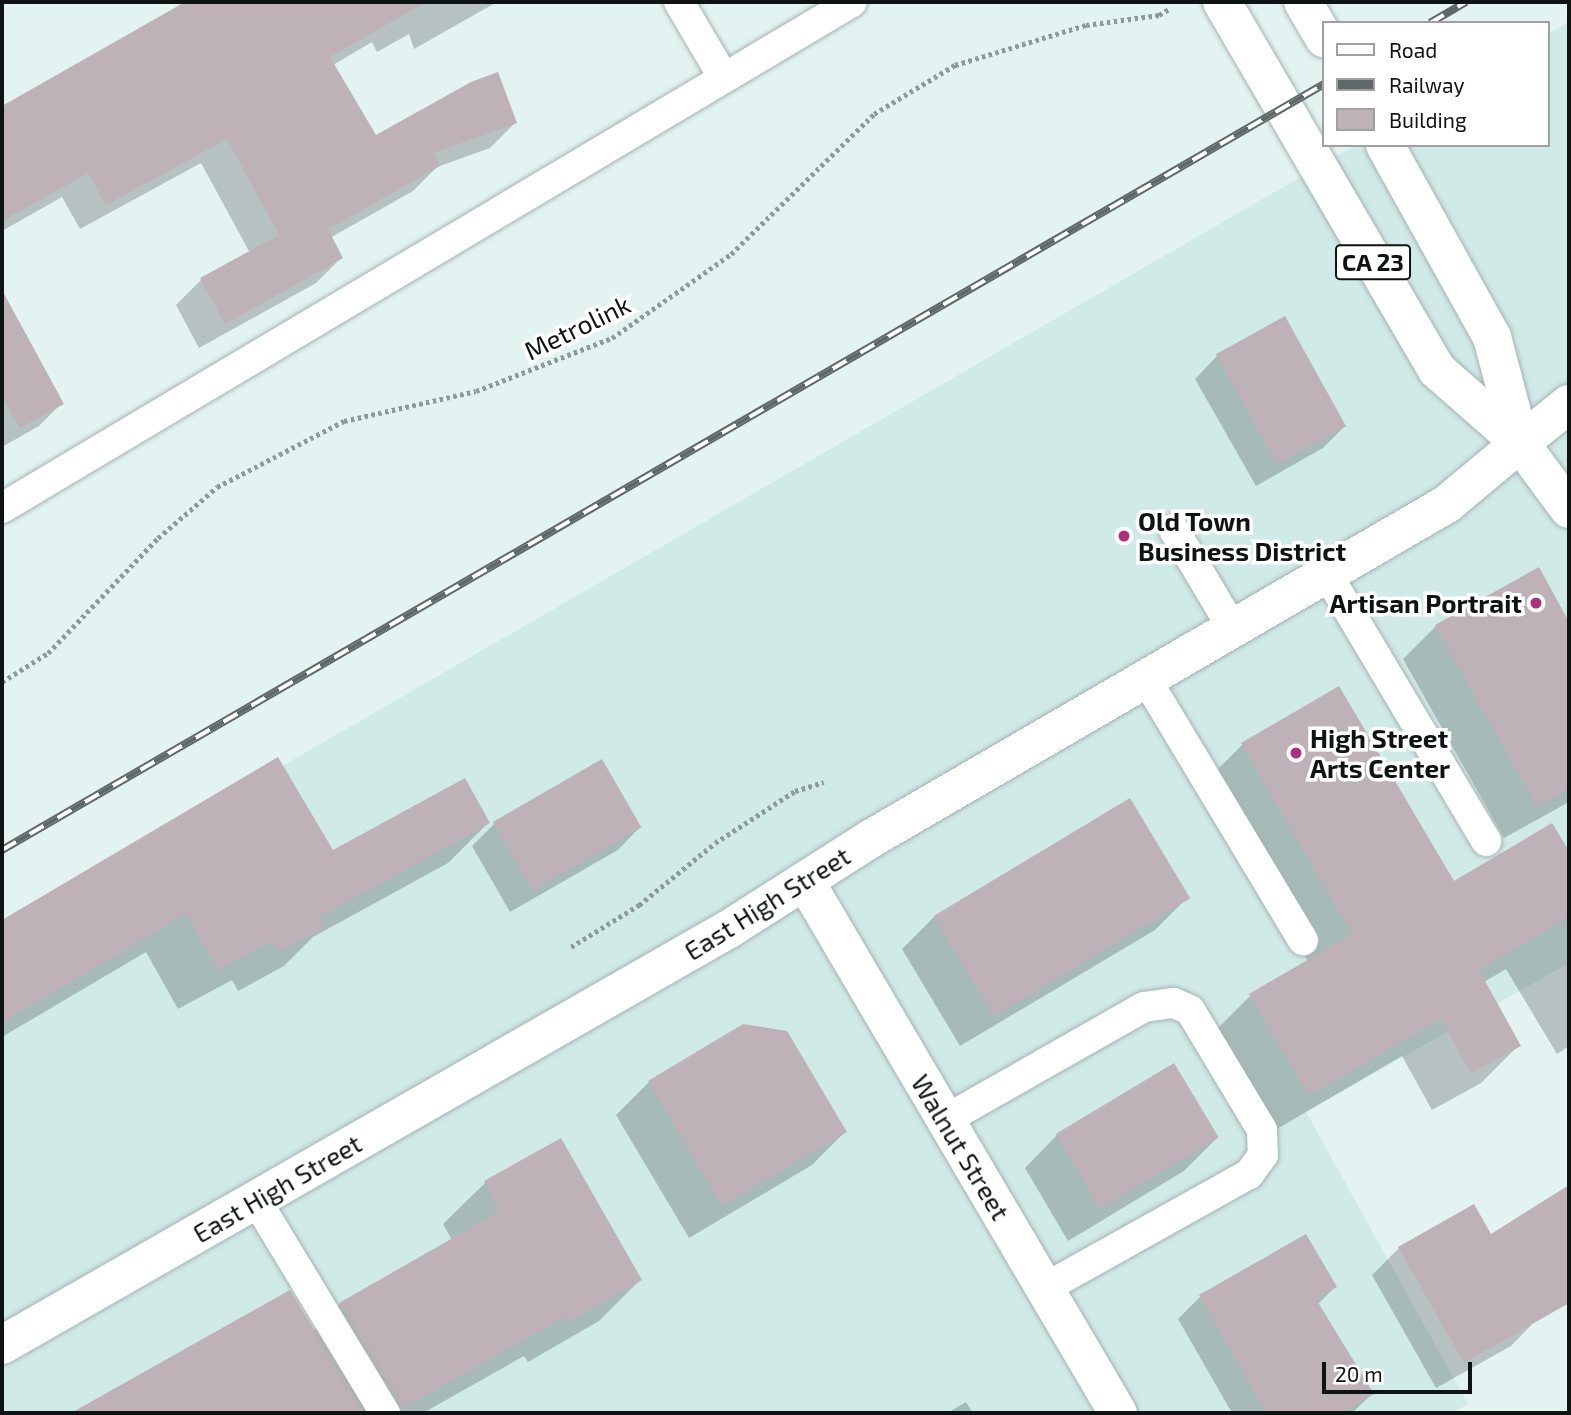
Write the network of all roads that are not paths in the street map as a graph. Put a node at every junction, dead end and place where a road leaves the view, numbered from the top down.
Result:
1 (679, 2) edge
2 (852, 2) edge
3 (1222, 2) edge
4 (1303, 2) edge
5 (1322, 35) edge
6 (724, 78) junction
7 (1386, 147) edge
8 (1569, 404) edge
9 (1520, 443) junction
10 (2, 508) edge
11 (1569, 509) edge
12 (1174, 530) dead end
13 (1327, 575) junction
14 (1233, 629) junction
15 (1146, 679) junction
16 (1486, 841) dead end
17 (805, 881) junction
18 (1303, 940) dead end
19 (945, 1120) junction
20 (256, 1200) junction
21 (1045, 1288) junction
22 (2, 1345) edge
23 (385, 1413) edge
24 (1118, 1413) edge

1 - 6 lane
2 - 6 lane
3 - 9 street, CA 23
4 - 5 street
6 - 10 lane
7 - 9 street, CA 23
8 - 9 street, East High Street
9 - 11 street, CA 23
9 - 13 street, East High Street
12 - 14 lane
13 - 14 street, East High Street
13 - 16 lane
14 - 15 street, East High Street
15 - 17 street, East High Street
15 - 18 lane
17 - 19 street, Walnut Street
17 - 20 street, East High Street
19 - 21 street, Walnut Street
19 - 21 lane
20 - 22 street, East High Street
20 - 23 lane
21 - 24 street, Walnut Street

